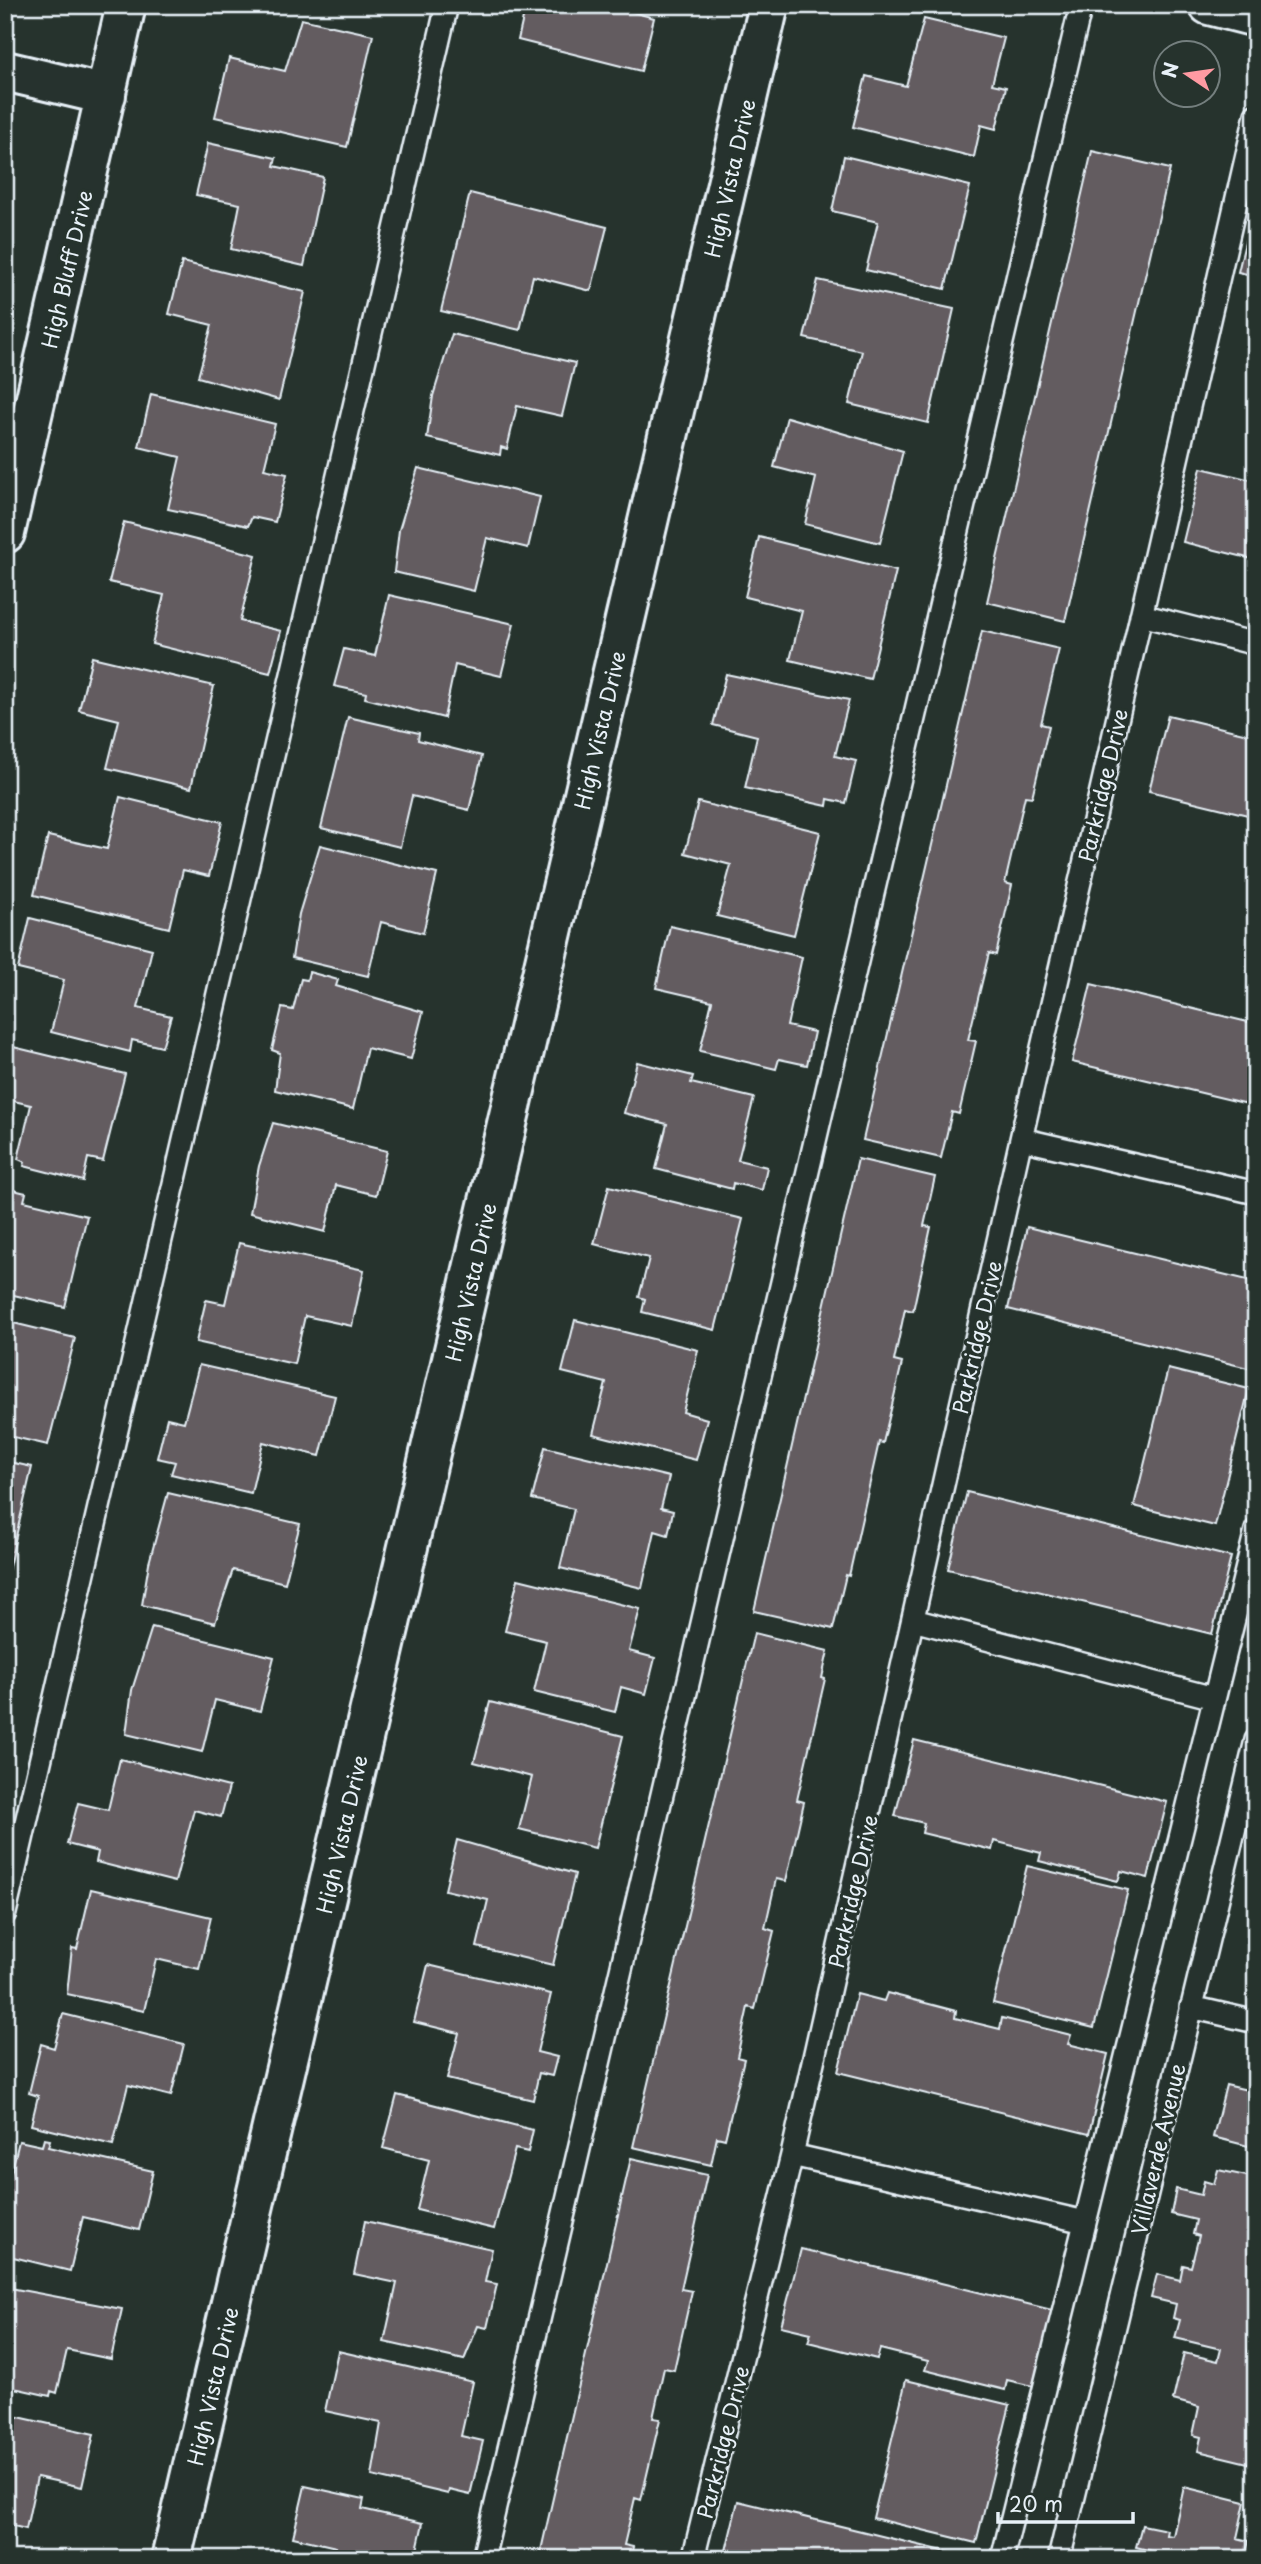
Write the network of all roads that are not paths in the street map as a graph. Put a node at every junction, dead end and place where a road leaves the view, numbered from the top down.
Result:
1 (126, 5) edge
2 (447, 5) edge
3 (769, 5) edge
4 (1081, 5) edge
5 (1209, 5) edge
6 (1256, 17) edge
7 (5, 71) edge
8 (106, 95) junction
9 (1256, 115) edge
10 (5, 533) edge
11 (1141, 615) junction
12 (1256, 644) edge
13 (1021, 1139) junction
14 (1256, 1193) edge
15 (1256, 1530) edge
16 (913, 1620) junction
17 (1214, 1698) junction
18 (1256, 1740) edge
19 (5, 1913) edge
20 (1191, 2007) junction
21 (1256, 2022) edge
22 (792, 2155) junction
23 (1085, 2222) junction
24 (171, 2559) edge
25 (483, 2559) edge
26 (693, 2559) edge
27 (1002, 2559) edge
28 (1059, 2559) edge

1 - 8 street, High Bluff Drive
2 - 19 lane
3 - 24 street, High Vista Drive
4 - 25 lane
5 - 6 street
7 - 8 street
8 - 10 street, High Bluff Drive
9 - 11 lane, Parkridge Drive
11 - 12 lane
11 - 13 lane, Parkridge Drive
13 - 14 lane
13 - 16 lane, Parkridge Drive
15 - 17 lane
16 - 17 lane
16 - 22 lane, Parkridge Drive
17 - 23 lane
18 - 20 lane, Villaverde Avenue
20 - 21 lane
20 - 28 lane, Villaverde Avenue
22 - 23 lane
22 - 26 lane, Parkridge Drive
23 - 27 lane

